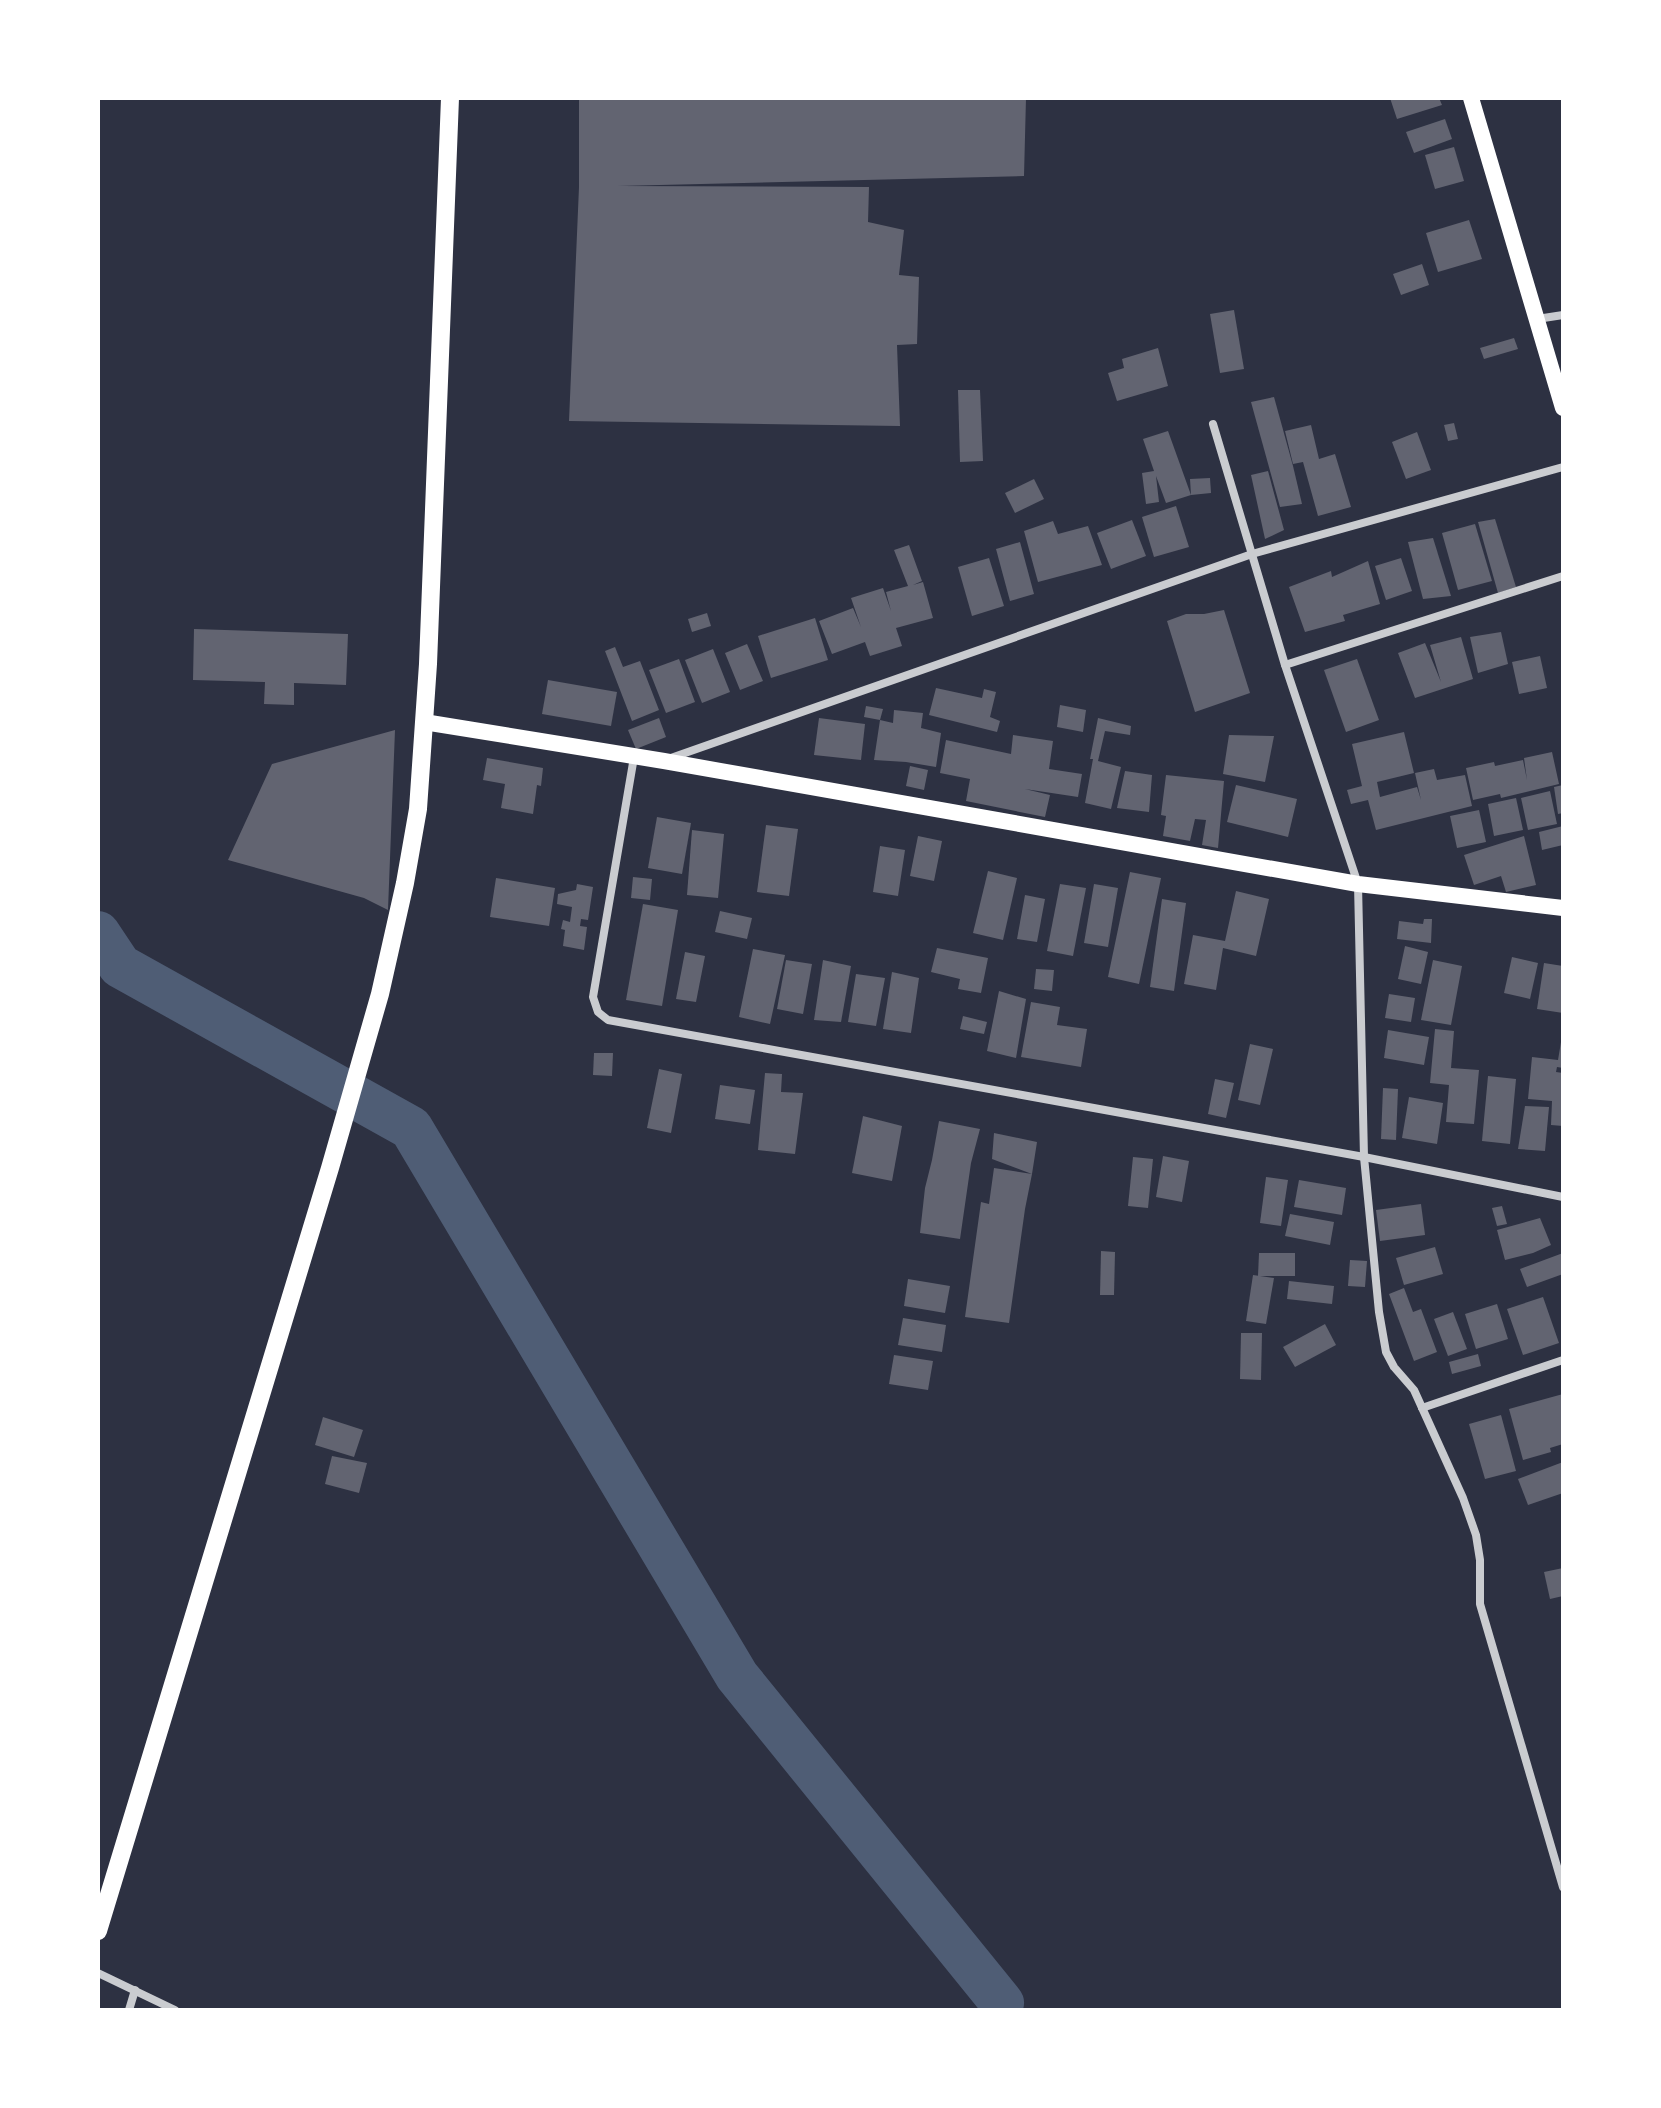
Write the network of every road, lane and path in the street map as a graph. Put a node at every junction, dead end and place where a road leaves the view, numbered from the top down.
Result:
1 (450, 98) edge
2 (1471, 98) edge
3 (1563, 315) edge
4 (1537, 319) junction
5 (1563, 408) edge
6 (1213, 424) dead end
7 (1563, 467) edge
8 (1252, 554) junction
9 (1563, 576) edge
10 (1285, 665) junction
11 (424, 722) junction
12 (634, 756) junction
13 (664, 761) junction
14 (1358, 884) junction
15 (1563, 908) edge
16 (1364, 1157) junction
17 (1563, 1197) edge
18 (1563, 1360) edge
19 (1422, 1408) junction
20 (1563, 1887) edge
21 (104, 1894) edge
22 (98, 1931) edge
23 (98, 1973) edge
24 (135, 1990) junction
25 (129, 2010) edge
26 (175, 2010) edge

1 - 11 main road
2 - 4 main road
3 - 4 street
4 - 5 main road
6 - 8 street
7 - 8 street
8 - 10 street
8 - 13 street
9 - 10 street
10 - 14 street
11 - 12 main road
11 - 21 main road
12 - 13 main road
12 - 16 street
13 - 14 main road
14 - 15 main road
14 - 16 street
16 - 17 street
16 - 19 street
18 - 19 street
19 - 20 street
21 - 22 main road
23 - 24 street
24 - 25 street
24 - 26 street

